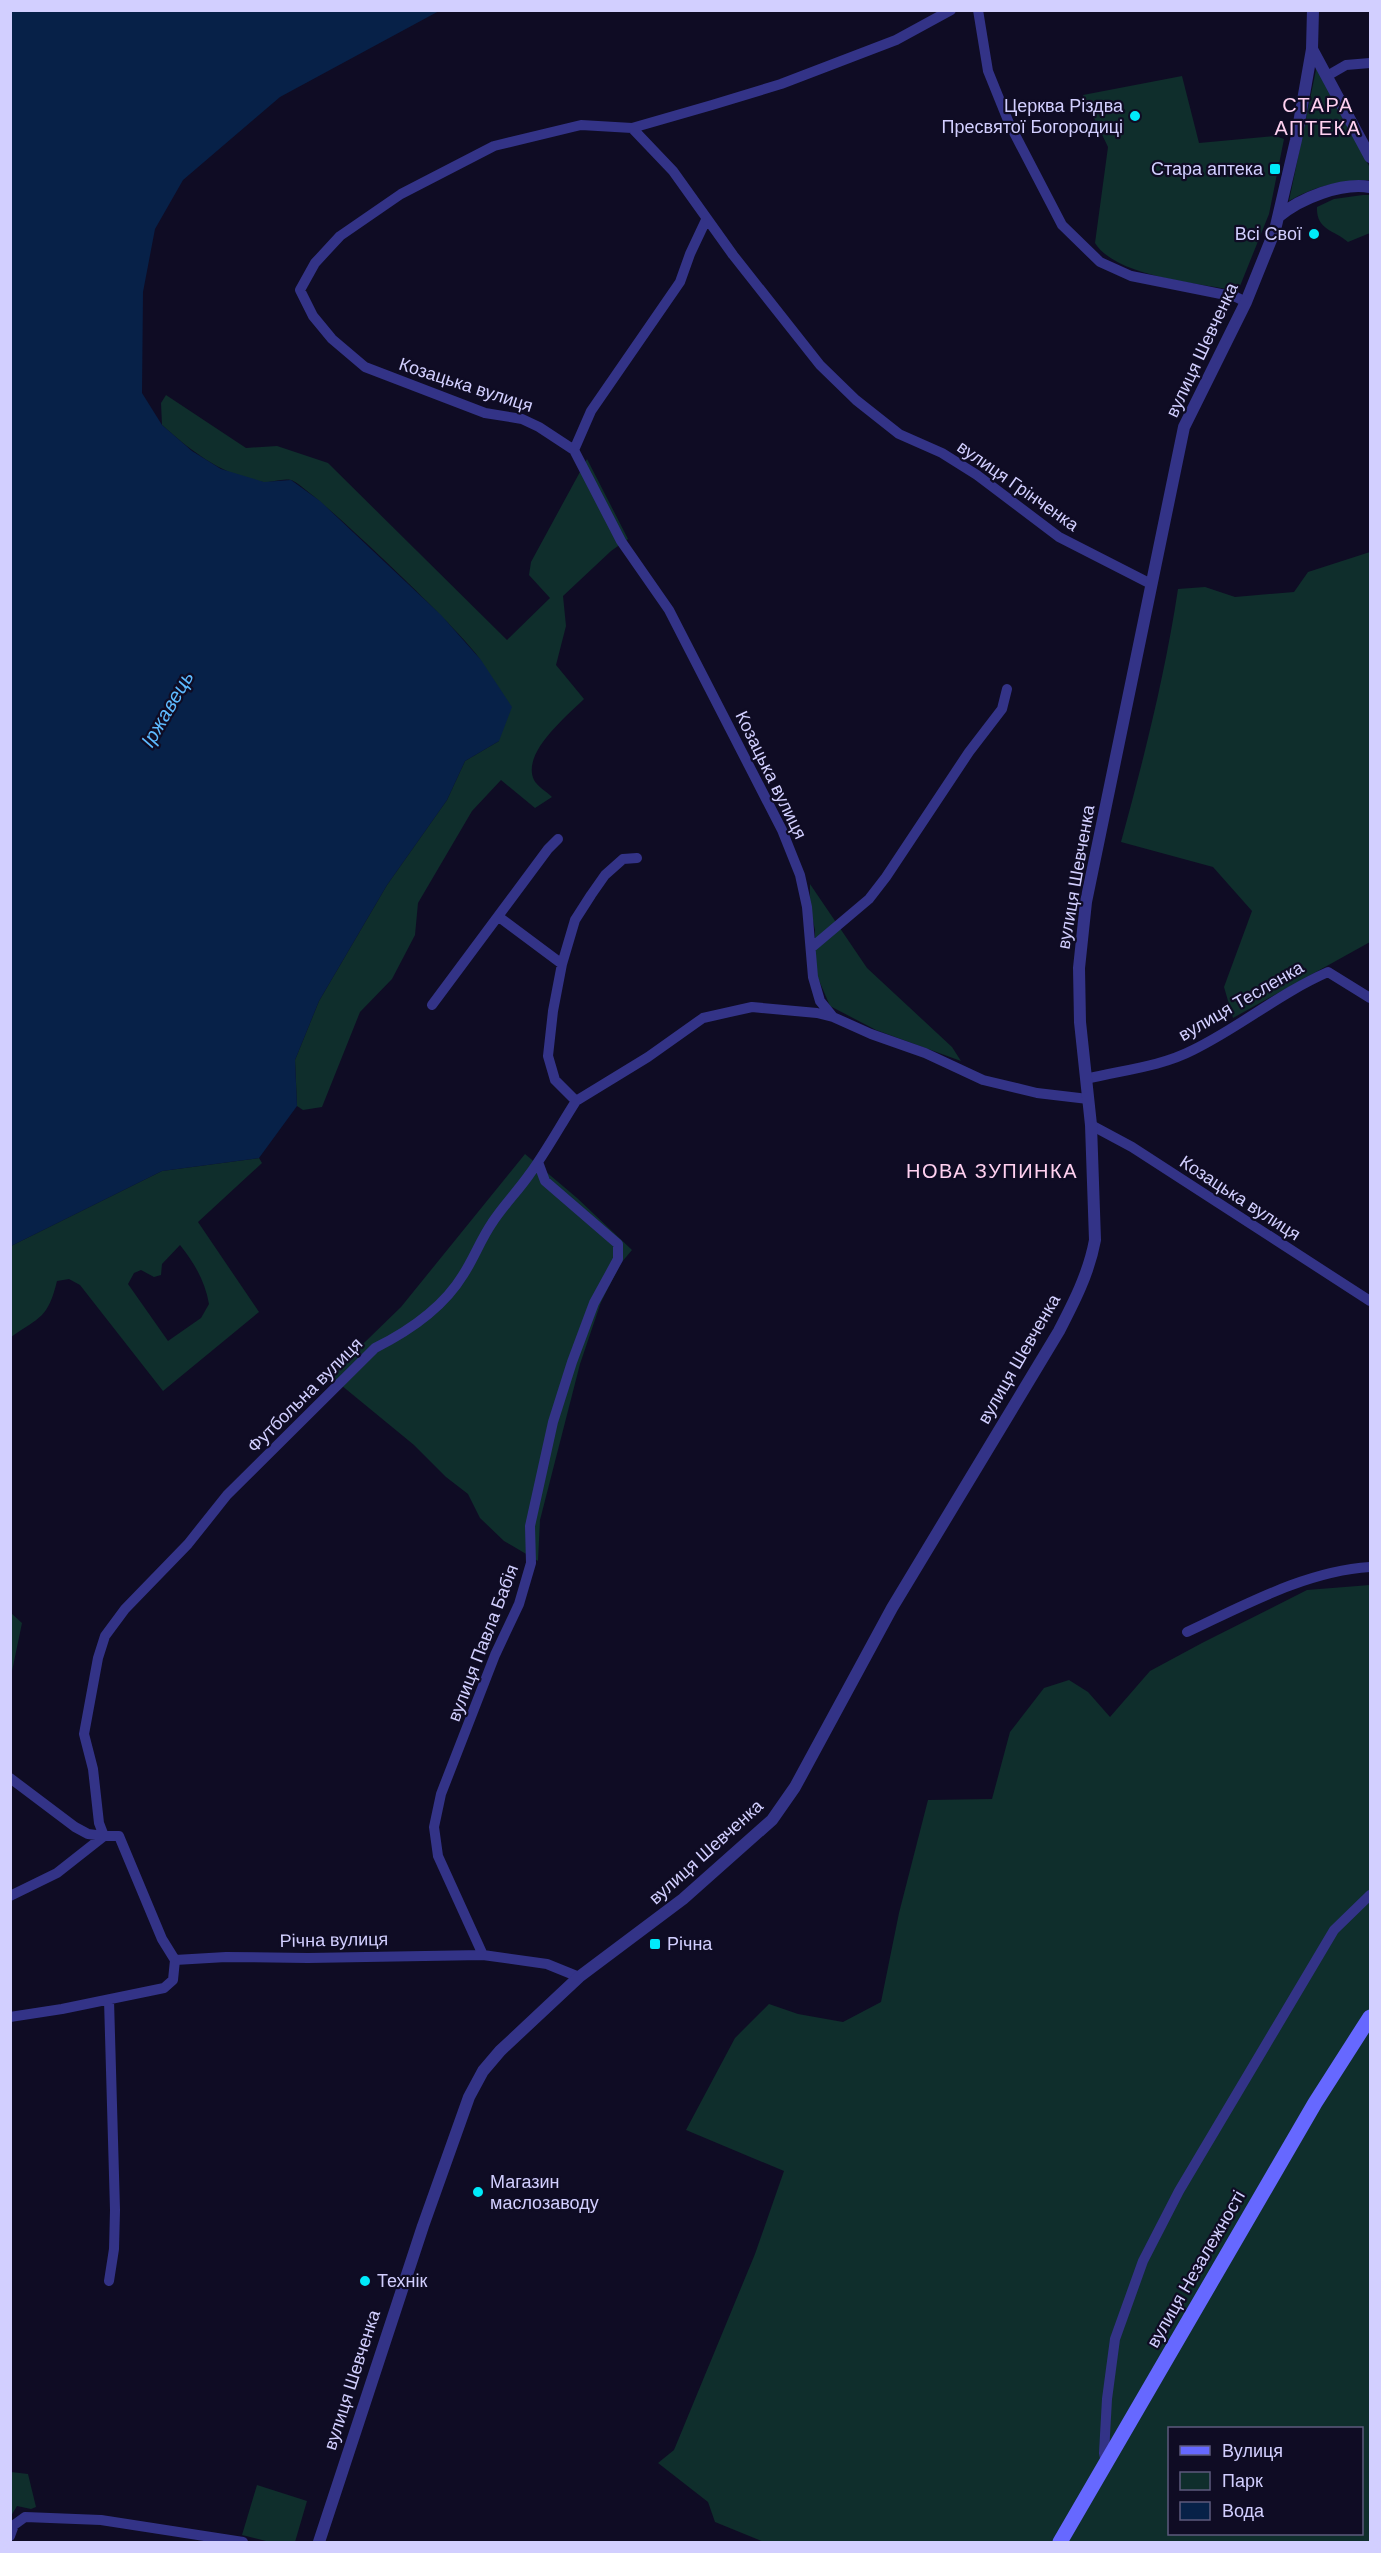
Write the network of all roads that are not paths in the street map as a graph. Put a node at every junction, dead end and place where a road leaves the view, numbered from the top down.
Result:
1 (951, 10) edge
2 (978, 10) edge
3 (1313, 10) edge
4 (1312, 49) junction
5 (1371, 63) edge
6 (1327, 76) junction
7 (632, 128) junction
8 (1371, 157) edge
9 (1371, 187) edge
10 (1278, 217) junction
11 (706, 220) junction
12 (1246, 302) junction
13 (574, 450) junction
14 (1151, 584) junction
15 (1008, 688) dead end
16 (558, 839) dead end
17 (637, 858) dead end
18 (499, 917) junction
19 (811, 948) junction
20 (562, 964) junction
21 (1371, 998) edge
22 (432, 1005) dead end
23 (833, 1017) junction
24 (1086, 1079) junction
25 (1088, 1099) junction
26 (576, 1101) junction
27 (1091, 1125) junction
28 (538, 1162) junction
29 (1371, 1301) edge
30 (1371, 1567) edge
31 (1187, 1632) dead end
32 (10, 1778) edge
33 (104, 1836) junction
34 (1371, 1895) edge
35 (10, 1896) edge
36 (483, 1954) junction
37 (175, 1960) junction
38 (579, 1977) junction
39 (109, 2000) junction
40 (10, 2018) edge
41 (1371, 2018) edge
42 (109, 2281) dead end
43 (1106, 2463) junction
44 (13, 2524) edge
45 (10, 2536) edge
46 (243, 2542) edge
47 (319, 2542) edge
48 (1060, 2542) edge

1 - 7 street, Козацька вулиця
2 - 12 street
3 - 4 street, вулиця Шевченка
4 - 6 street
4 - 10 street, вулиця Шевченка
5 - 6 street
6 - 8 street
7 - 11 street, вулиця Грінченка
7 - 13 street, Козацька вулиця
9 - 10 street
10 - 12 street, вулиця Шевченка
11 - 13 street
11 - 14 street, вулиця Грінченка
12 - 14 street, вулиця Шевченка
13 - 19 street, Козацька вулиця
14 - 24 street, вулиця Шевченка
15 - 19 street
16 - 18 street
17 - 20 street
18 - 20 street
18 - 22 street
19 - 23 street, Козацька вулиця
20 - 26 street
21 - 24 street, вулиця Тесленка
23 - 25 street
23 - 26 street
24 - 25 street, вулиця Шевченка
25 - 27 street, вулиця Шевченка
26 - 28 street, Футбольна вулиця
27 - 29 street, Козацька вулиця
27 - 38 street, вулиця Шевченка
28 - 33 street, Футбольна вулиця
28 - 36 street, вулиця Павла Бабія
30 - 31 street
32 - 33 street
33 - 35 street
33 - 37 street
34 - 43 street
36 - 37 street, Річна вулиця
36 - 38 street, Річна вулиця
37 - 39 street
38 - 47 street, вулиця Шевченка
39 - 40 street
39 - 42 street
41 - 43 main road, вулиця Незалежності
43 - 48 main road, вулиця Незалежності
44 - 45 street
44 - 46 street

